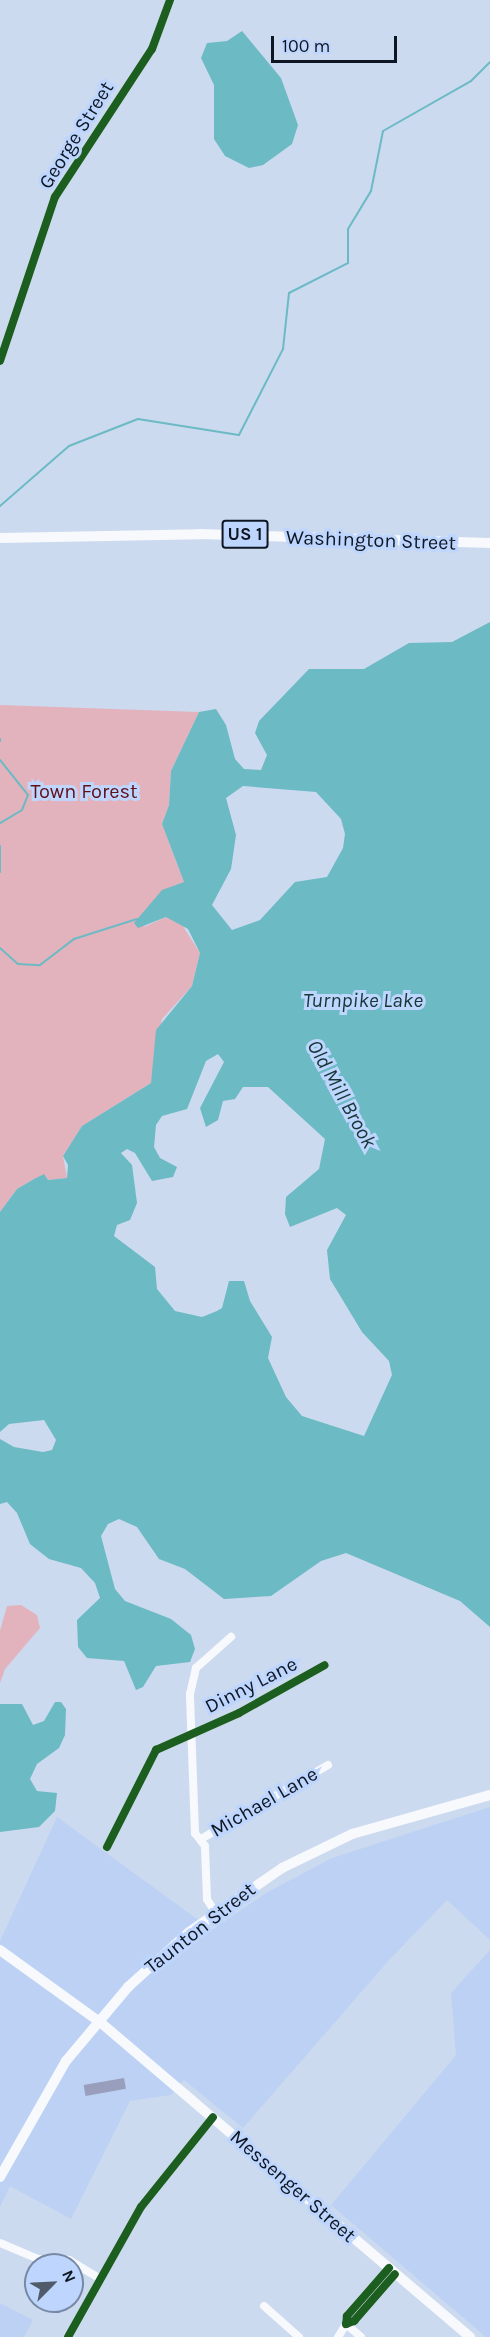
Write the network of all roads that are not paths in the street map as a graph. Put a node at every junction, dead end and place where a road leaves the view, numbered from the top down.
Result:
1 (170, 0) edge
2 (0, 362) edge
3 (0, 538) edge
4 (490, 543) edge
5 (231, 1637) dead end
6 (325, 1665) dead end
7 (192, 1733) junction
8 (328, 1765) dead end
9 (490, 1795) edge
10 (201, 1839) junction
11 (107, 1847) dead end
12 (215, 1912) junction
13 (0, 1950) edge
14 (100, 2022) junction
15 (213, 2118) junction
16 (0, 2177) edge
17 (0, 2243) edge
18 (392, 2271) junction
19 (101, 2279) junction
20 (264, 2306) dead end
21 (346, 2324) junction
22 (68, 2337) edge
23 (299, 2337) edge
24 (338, 2337) edge
25 (361, 2337) edge
26 (470, 2337) edge

1 - 2 street, George Street
3 - 4 main road, Washington Street / US 1
5 - 7 street
6 - 7 street, Dinny Lane
7 - 10 street
7 - 11 street, Dinny Lane
8 - 10 street, Michael Lane
9 - 12 main road, Taunton Street
10 - 12 street
12 - 14 main road, Taunton Street
13 - 14 main road, Messenger Street
14 - 15 main road, Messenger Street
14 - 16 main road, Taunton Street
15 - 18 main road, Messenger Street
15 - 19 street
17 - 19 street
18 - 21 street
18 - 26 main road, Messenger Street
19 - 22 street
20 - 23 street
21 - 24 street
21 - 25 street

